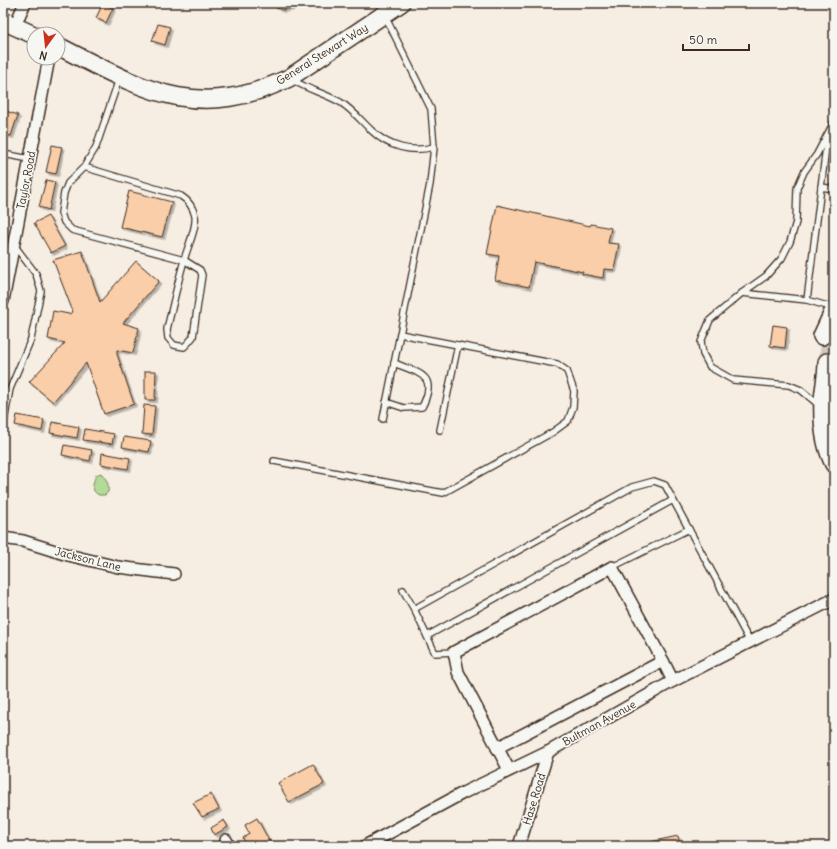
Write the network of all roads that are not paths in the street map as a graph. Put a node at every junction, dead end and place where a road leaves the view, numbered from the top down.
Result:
1 (25, 3) edge
2 (401, 3) edge
3 (384, 15) junction
4 (9, 24) edge
5 (26, 31) edge
6 (66, 50) edge
7 (47, 66) edge
8 (120, 78) junction
9 (289, 78) junction
10 (834, 122) edge
11 (827, 134) junction
12 (434, 147) junction
13 (3, 154) edge
14 (30, 159) junction
15 (84, 167) junction
16 (821, 187) junction
17 (834, 189) edge
18 (14, 245) junction
19 (184, 260) junction
20 (742, 293) junction
21 (807, 300) junction
22 (3, 301) edge
23 (834, 309) edge
24 (834, 314) edge
25 (400, 334) junction
26 (458, 345) junction
27 (394, 363) junction
28 (827, 365) tunnel mouth
29 (386, 402) junction
30 (823, 409) junction
31 (383, 419) dead end
32 (3, 427) edge
33 (440, 430) dead end
34 (274, 461) dead end
35 (834, 464) edge
36 (673, 500) junction
37 (689, 529) junction
38 (3, 538) edge
39 (612, 567) junction
40 (174, 574) dead end
41 (402, 590) dead end
42 (834, 599) edge
43 (414, 609) junction
44 (427, 636) junction
45 (750, 642) junction
46 (454, 652) junction
47 (663, 661) junction
48 (673, 681) junction
49 (497, 748) junction
50 (548, 752) junction
51 (509, 770) junction
52 (365, 846) edge
53 (519, 846) edge

1 - 4 street
2 - 3 main road, General Stewart Way
3 - 9 main road, General Stewart Way
3 - 12 lane
4 - 5 main road
6 - 8 main road, General Stewart Way
7 - 14 street, Taylor Road
8 - 9 main road, General Stewart Way
8 - 15 lane
9 - 12 lane
10 - 11 lane
11 - 16 lane
11 - 20 lane
12 - 25 lane
13 - 14 lane
14 - 18 street, Taylor Road
15 - 19 lane
15 - 19 lane
16 - 17 lane
16 - 21 lane
18 - 22 street, Taylor Road
18 - 32 lane
19 - 19 lane
20 - 21 lane
20 - 30 lane
21 - 23 lane
23 - 24 main road
25 - 26 lane
25 - 27 lane
26 - 33 lane
26 - 34 lane
27 - 29 lane
27 - 29 lane
28 - 30 main road
29 - 31 lane
30 - 35 main road
36 - 37 lane
36 - 43 lane
36 - 44 lane
37 - 39 lane
37 - 45 lane
38 - 40 street, Jackson Lane
39 - 46 street
39 - 47 street
41 - 43 lane
42 - 45 street, Bultman Avenue
43 - 44 lane
44 - 46 lane
45 - 48 street, Bultman Avenue
46 - 49 street
47 - 48 street
47 - 49 street
48 - 50 street, Bultman Avenue
49 - 51 street
50 - 51 street, Bultman Avenue
50 - 53 street, Hase Road
51 - 52 street, Bultman Avenue

